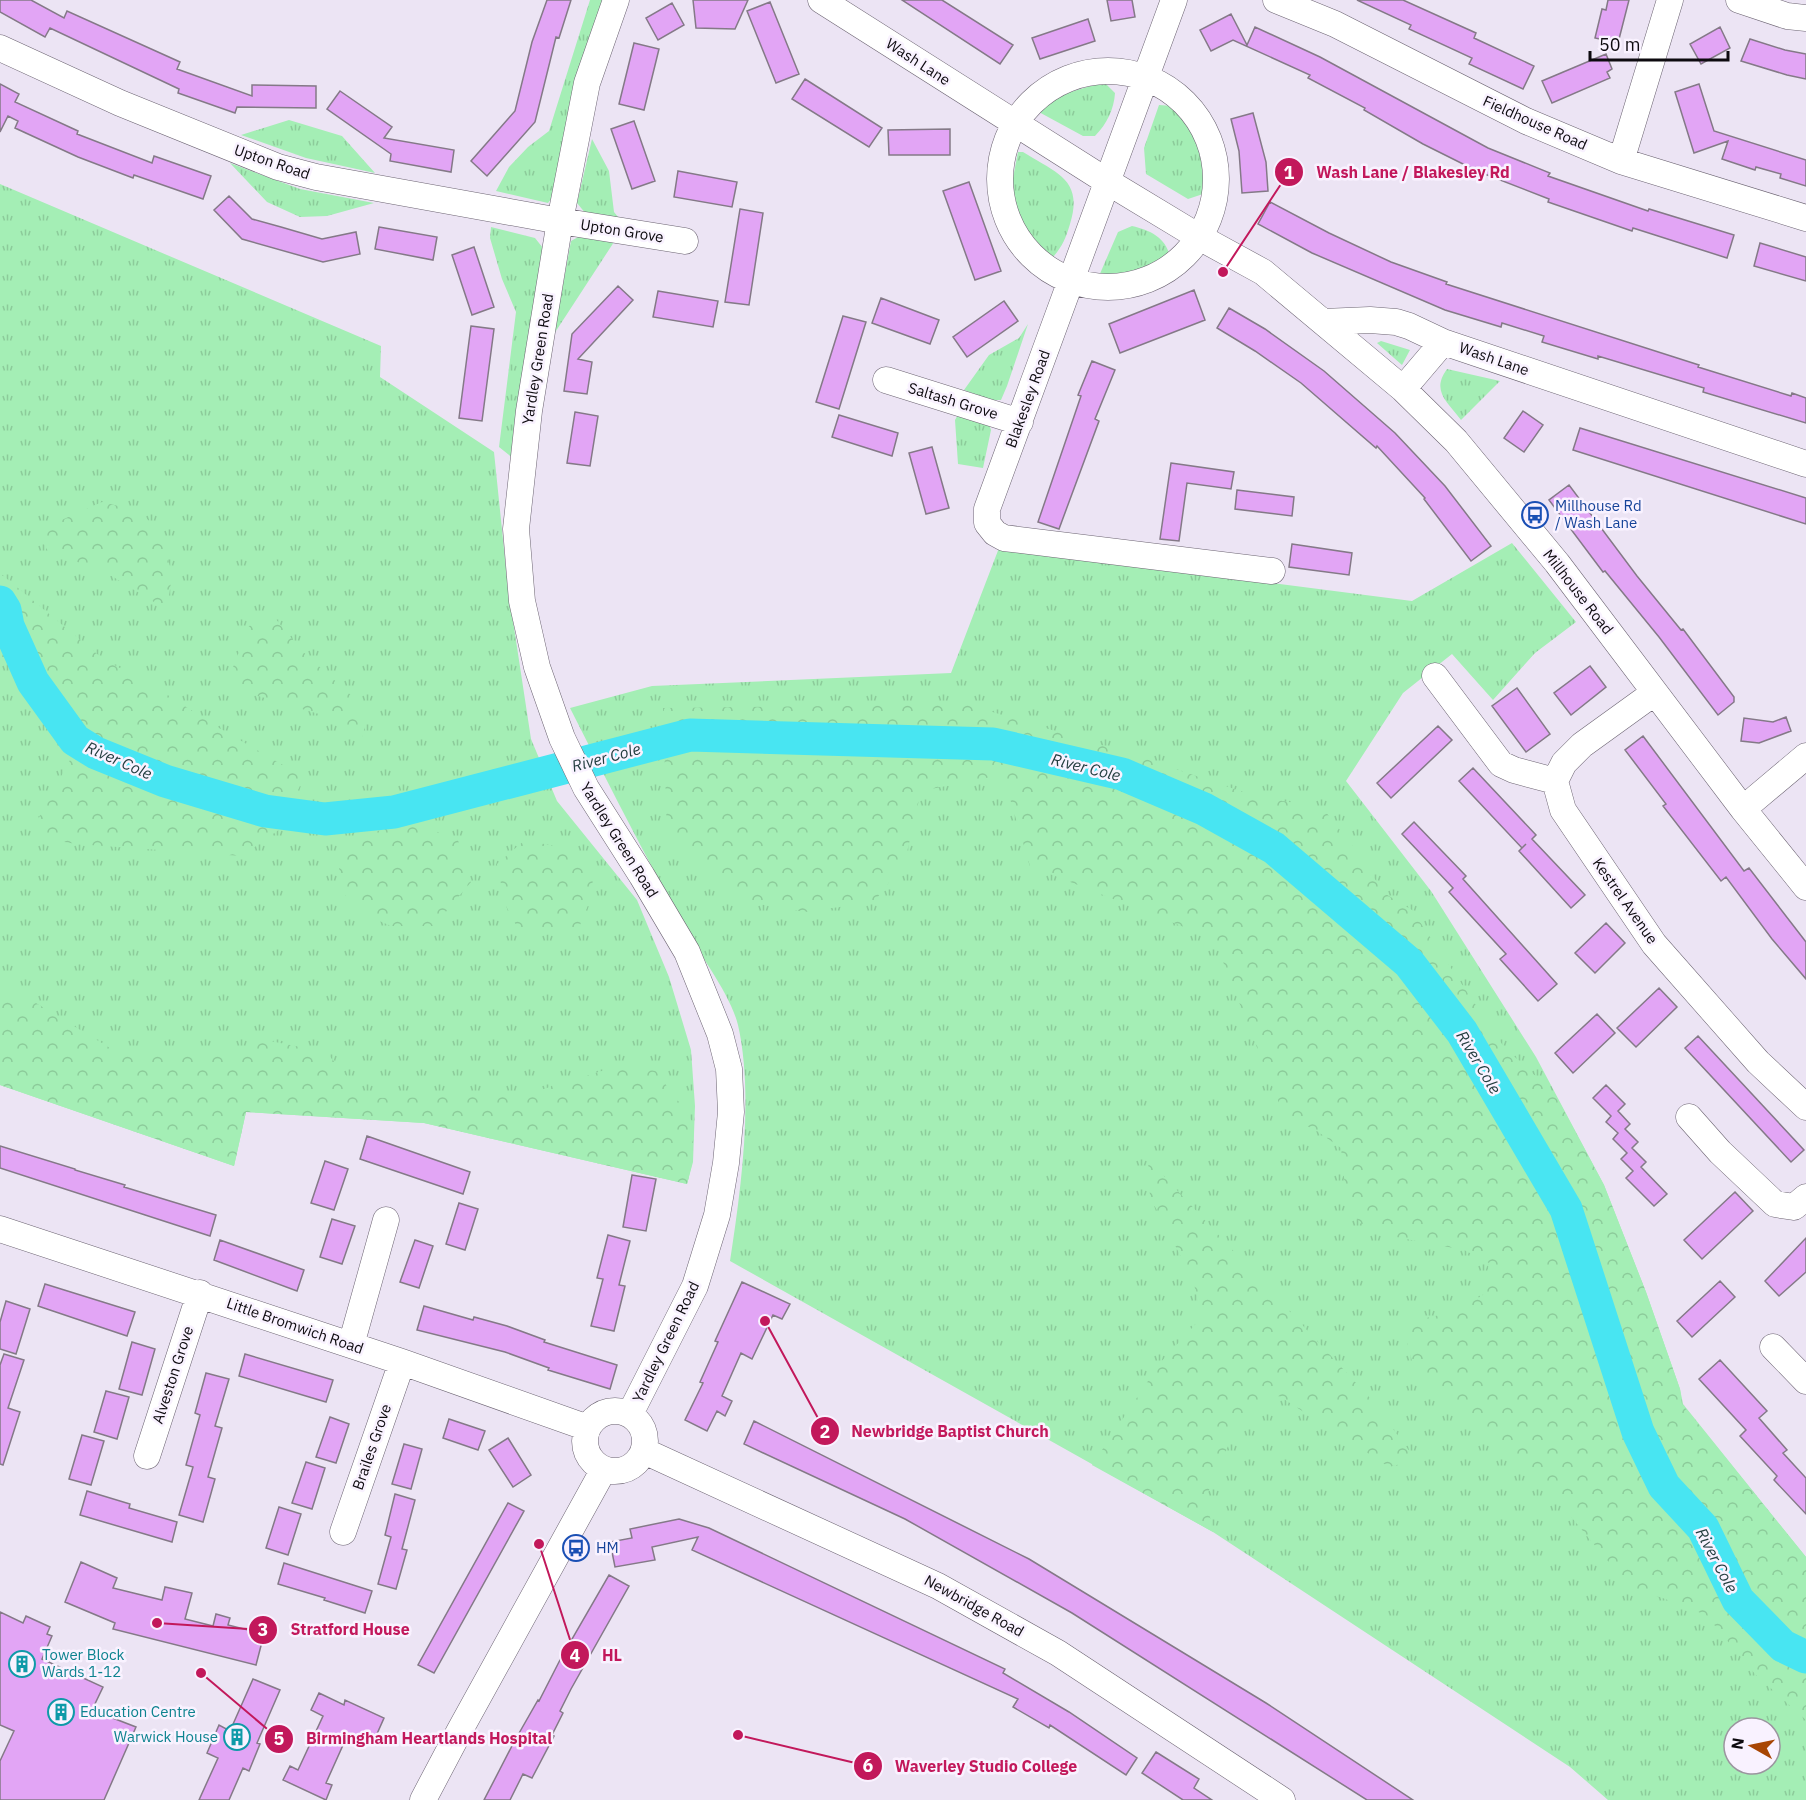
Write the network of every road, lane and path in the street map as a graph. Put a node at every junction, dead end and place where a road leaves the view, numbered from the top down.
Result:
1 (616, 0) edge
2 (821, 0) edge
3 (1174, 0) edge
4 (1276, 0) edge
5 (1670, 0) edge
6 (1739, 0) edge
7 (1806, 18) edge
8 (0, 48) edge
9 (1146, 76) junction
10 (1015, 124) junction
11 (1621, 161) junction
12 (1108, 182) junction
13 (1806, 218) edge
14 (560, 221) junction
15 (1199, 237) junction
16 (685, 241) dead end
17 (1071, 282) junction
18 (1323, 322) junction
19 (1443, 342) junction
20 (886, 380) dead end
21 (1403, 389) junction
22 (1020, 422) junction
23 (1806, 464) edge
24 (1272, 571) dead end
25 (1435, 676) dead end
26 (1654, 693) junction
27 (1806, 756) edge
28 (1555, 781) junction
29 (1743, 809) junction
30 (1806, 887) edge
31 (1806, 1107) edge
32 (1689, 1117) dead end
33 (1806, 1197) edge
34 (386, 1220) dead end
35 (1, 1231) edge
36 (200, 1293) junction
37 (351, 1345) junction
38 (1773, 1347) dead end
39 (402, 1362) junction
40 (1806, 1381) edge
41 (630, 1414) junction
42 (588, 1428) junction
43 (644, 1451) junction
44 (147, 1456) dead end
45 (604, 1469) junction
46 (343, 1532) dead end
47 (423, 1800) edge
48 (1282, 1800) edge

1 - 14 street, Yardley Green Road
2 - 10 street, Wash Lane
3 - 9 street, Blakesley Road
4 - 11 street, Fieldhouse Road
5 - 11 street
6 - 7 street
8 - 14 street, Upton Road
9 - 10 street
9 - 12 street, Blakesley Road
9 - 15 street
10 - 12 street, Wash Lane
10 - 17 street
11 - 13 street, Fieldhouse Road
12 - 15 street, Wash Lane
12 - 17 street, Blakesley Road
14 - 16 street, Upton Grove
14 - 41 street, Yardley Green Road
15 - 17 street
15 - 18 street, Wash Lane
17 - 22 street, Blakesley Road
18 - 19 street, Wash Lane
18 - 21 street, Millhouse Road
19 - 21 street
19 - 23 street, Wash Lane
20 - 22 street, Saltash Grove
21 - 26 street, Millhouse Road
22 - 24 street, Blakesley Road
25 - 28 street
26 - 28 street
26 - 29 street, Millhouse Road
27 - 29 street
28 - 31 street, Kestrel Avenue
29 - 30 street, Millhouse Road
32 - 33 street
34 - 37 street
35 - 36 street, Little Bromwich Road
36 - 37 street, Little Bromwich Road
36 - 44 street, Alveston Grove
37 - 39 street, Little Bromwich Road
38 - 40 street
39 - 42 street, Little Bromwich Road
39 - 46 street, Brailes Grove
41 - 42 street
41 - 43 street
42 - 45 street
43 - 45 street
43 - 48 street, Newbridge Road
45 - 47 street

